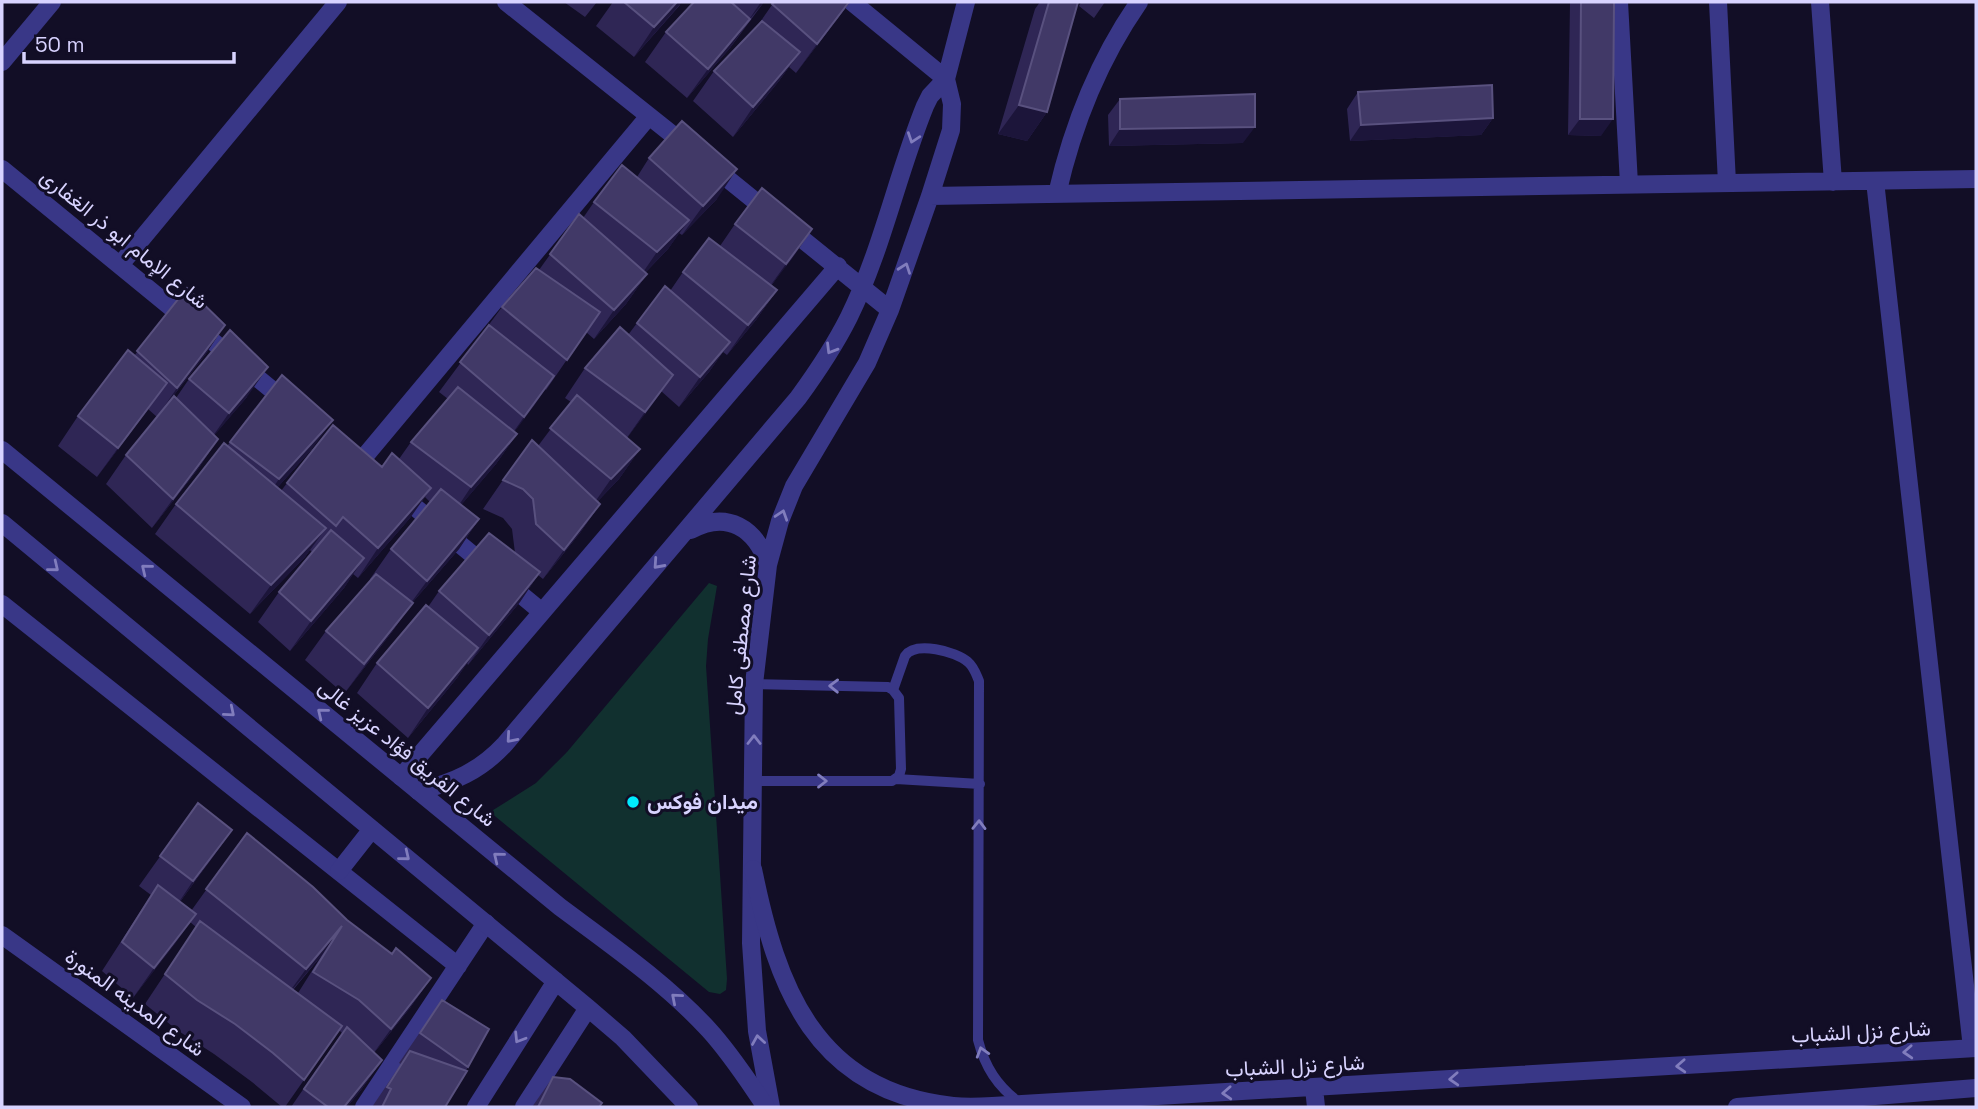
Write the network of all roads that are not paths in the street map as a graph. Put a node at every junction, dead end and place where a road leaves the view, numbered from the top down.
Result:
1 (52, 2) edge
2 (338, 2) edge
3 (506, 2) edge
4 (852, 2) edge
5 (966, 2) edge
6 (1139, 2) edge
7 (1619, 2) edge
8 (1717, 2) edge
9 (1820, 2) edge
10 (2, 62) edge
11 (946, 79) junction
12 (649, 116) junction
13 (2, 169) edge
14 (1976, 179) edge
15 (1875, 181) junction
16 (1833, 182) junction
17 (1727, 183) junction
18 (1629, 184) junction
19 (1057, 194) junction
20 (930, 196) junction
21 (120, 265) junction
22 (838, 266) junction
23 (863, 286) junction
24 (890, 310) junction
25 (297, 411) edge
26 (2, 450) edge
27 (2, 523) edge
28 (687, 532) junction
29 (768, 565) junction
30 (2, 604) edge
31 (542, 612) junction
32 (754, 684) junction
33 (893, 690) junction
34 (401, 777) junction
35 (896, 779) junction
36 (753, 781) junction
37 (980, 784) junction
38 (418, 791) junction
39 (372, 829) junction
40 (753, 869) junction
41 (339, 871) junction
42 (486, 923) junction
43 (2, 935) edge
44 (458, 966) junction
45 (556, 981) junction
46 (588, 1008) junction
47 (1974, 1048) edge
48 (1314, 1088) junction
49 (1976, 1088) edge
50 (1022, 1104) junction
51 (242, 1107) edge
52 (364, 1107) edge
53 (476, 1107) edge
54 (524, 1107) edge
55 (689, 1107) edge
56 (769, 1107) edge
57 (1316, 1107) edge
58 (1737, 1107) edge

1 - 10 street
2 - 21 street
3 - 12 street
4 - 11 street
5 - 11 street, شارع مصطفى كامل
6 - 19 street
7 - 18 street
8 - 17 street
9 - 16 street
11 - 20 street, شارع مصطفى كامل
11 -> 23 street, شارع مصطفى كامل
12 - 22 street
12 - 31 street
13 - 21 street, شارع الإمام ابو ذر الغفارى
14 - 15 street
15 - 16 street
15 - 47 street
16 - 17 street
17 - 18 street
18 - 19 street
19 - 20 street
24 -> 20 street, شارع مصطفى كامل
21 - 25 street, شارع الإمام ابو ذر الغفارى
22 - 23 street
22 - 31 street
23 - 24 street
23 -> 28 street, شارع مصطفى كامل
29 -> 24 street, شارع مصطفى كامل
34 -> 26 street, شارع الفريق فؤاد عزيز غالى
27 -> 39 street
28 - 29 street
28 -> 38 street, شارع مصطفى كامل
29 - 32 street, شارع مصطفى كامل
30 - 41 street
31 - 34 street
33 -> 32 lane
36 -> 32 street, شارع مصطفى كامل
33 - 35 lane
33 - 37 lane
34 - 38 street, شارع الفريق فؤاد عزيز غالى
36 -> 35 lane
35 - 37 lane
36 - 40 street, شارع مصطفى كامل
50 -> 37 lane
56 -> 38 street, شارع الفريق فؤاد عزيز غالى
39 - 41 street
39 -> 42 street
40 - 50 street, شارع نزل الشباب
56 -> 40 street, شارع مصطفى كامل
41 - 44 street
42 - 44 street
42 - 45 street
43 - 51 street, شارع المدينه المنورة
44 - 52 street
45 - 46 street
45 -> 53 street
46 - 54 street
46 - 55 street
47 -> 48 street, شارع نزل الشباب
48 -> 50 street, شارع نزل الشباب
48 - 57 street
49 - 58 street

